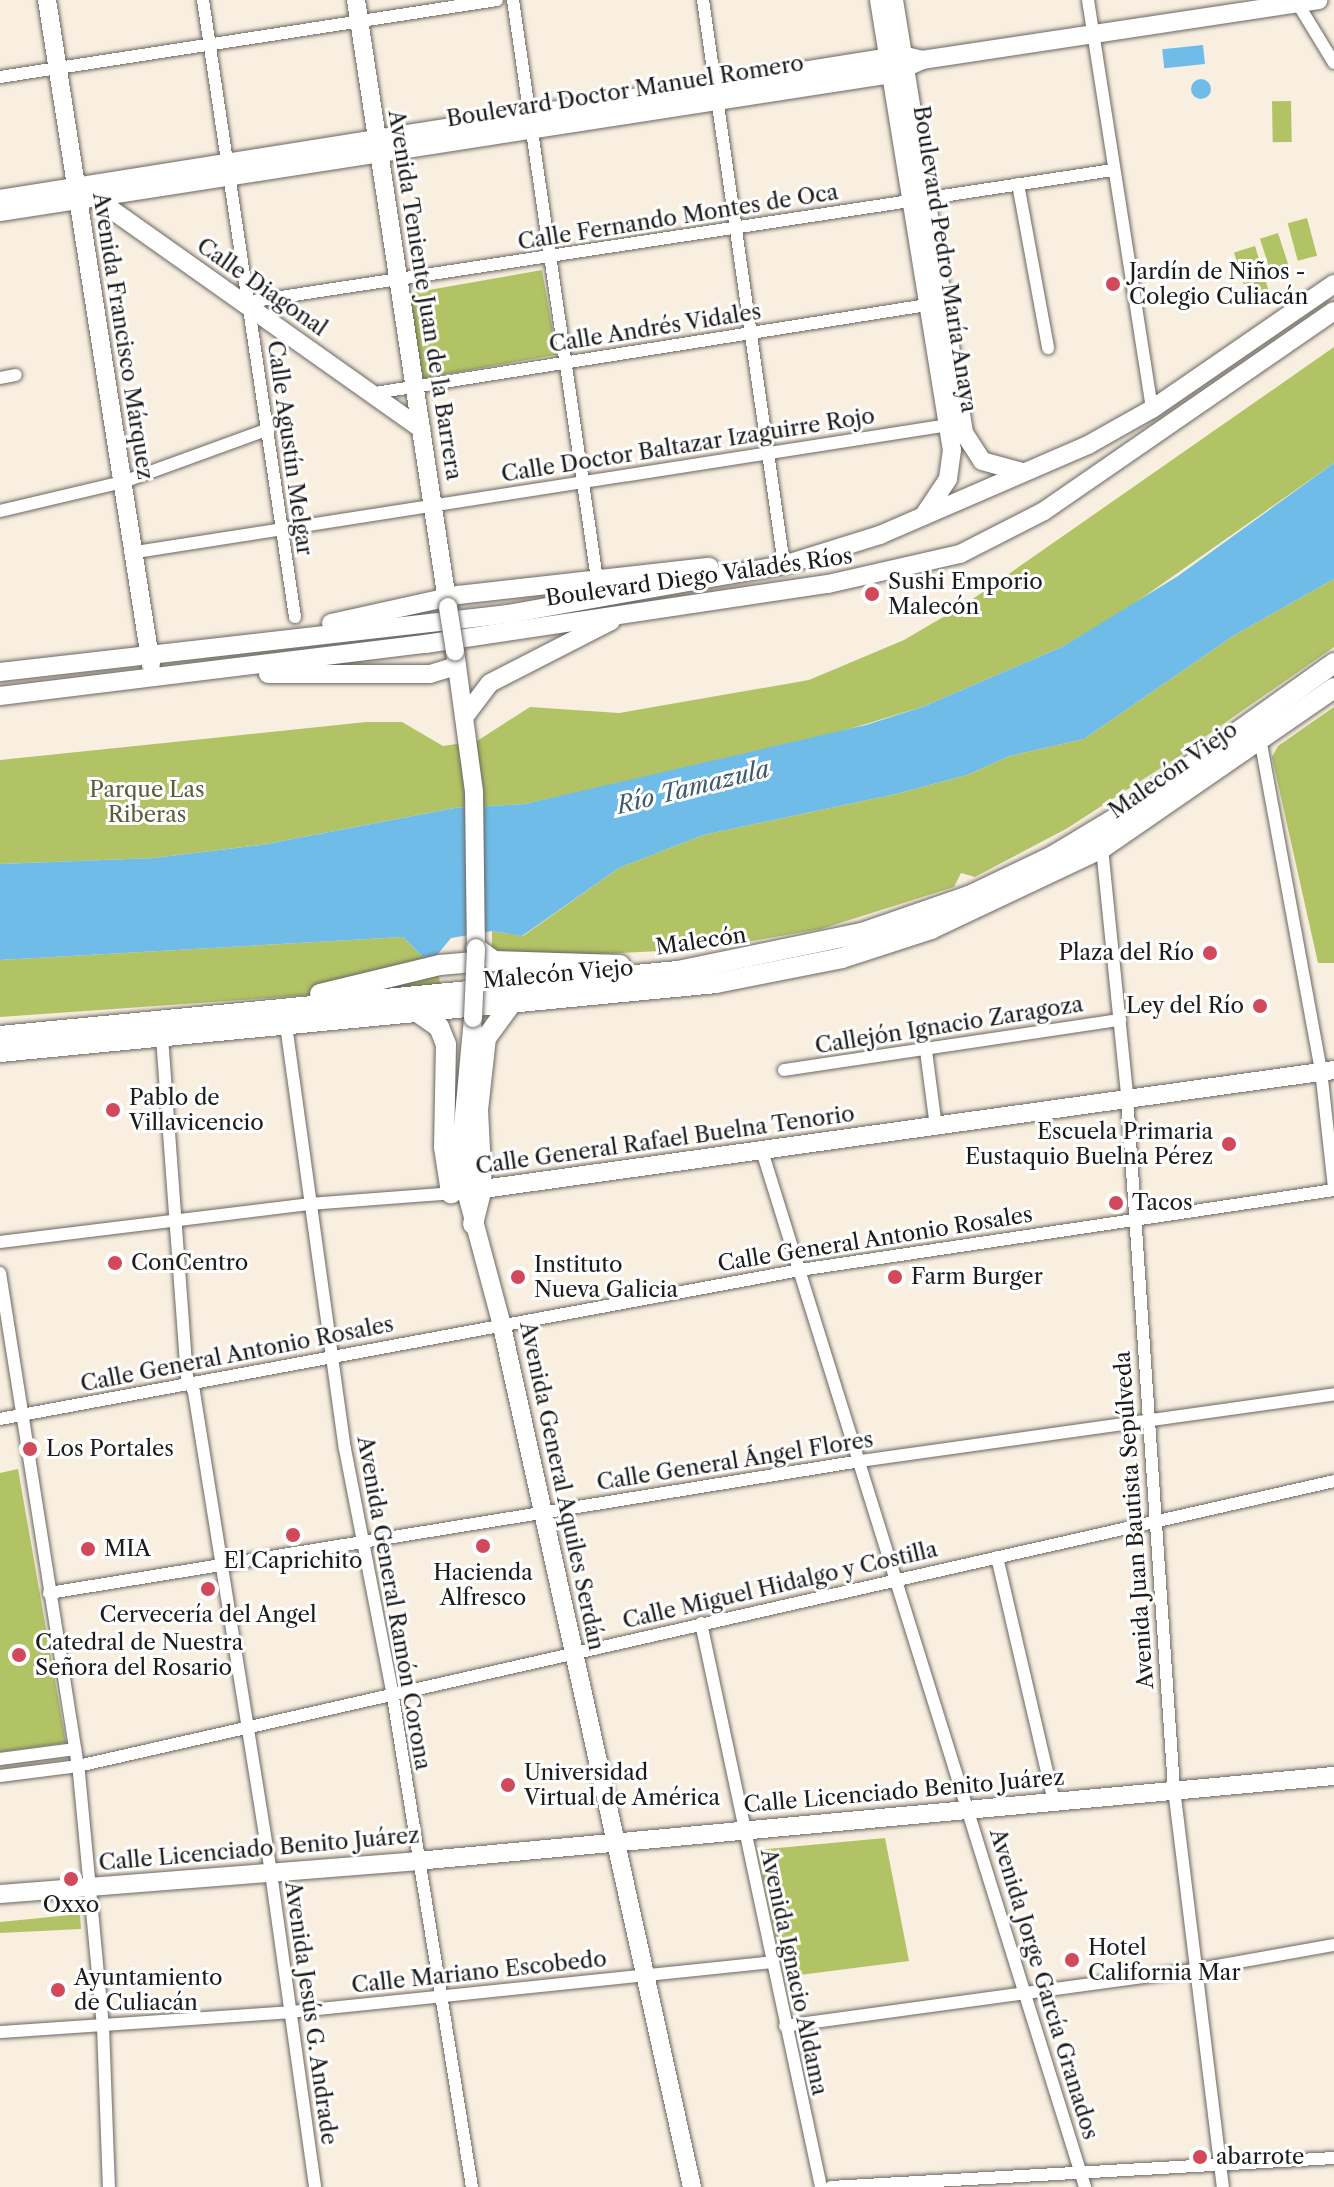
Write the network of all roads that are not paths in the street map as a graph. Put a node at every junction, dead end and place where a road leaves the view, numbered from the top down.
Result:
1 (47, 0) edge
2 (203, 0) edge
3 (356, 0) edge
4 (497, 0) edge
5 (513, 0) edge
6 (703, 0) edge
7 (879, 0) edge
8 (894, 0) edge
9 (1088, 0) edge
10 (1318, 0) edge
11 (1298, 4) junction
12 (359, 22) junction
13 (1093, 36) junction
14 (210, 43) junction
15 (1334, 63) edge
16 (896, 65) junction
17 (57, 68) junction
18 (0, 77) edge
19 (720, 92) junction
20 (531, 124) junction
21 (378, 148) junction
22 (1113, 170) junction
23 (228, 171) junction
24 (1018, 184) junction
25 (75, 193) junction
26 (95, 198) junction
27 (0, 199) edge
28 (918, 200) junction
29 (0, 212) edge
30 (737, 229) junction
31 (552, 256) junction
32 (399, 280) junction
33 (1334, 284) edge
34 (935, 304) junction
35 (249, 306) junction
36 (1334, 311) edge
37 (752, 333) junction
38 (1048, 348) dead end
39 (566, 362) junction
40 (16, 375) dead end
41 (0, 378) edge
42 (416, 386) junction
43 (375, 393) junction
44 (1152, 409) junction
45 (955, 424) junction
46 (269, 429) junction
47 (422, 429) junction
48 (1088, 445) junction
49 (771, 453) junction
50 (1022, 472) junction
51 (123, 482) junction
52 (583, 482) junction
53 (1081, 486) junction
54 (433, 505) junction
55 (0, 511) edge
56 (922, 518) junction
57 (282, 529) junction
58 (880, 535) junction
59 (136, 552) junction
60 (775, 567) junction
61 (597, 579) junction
62 (842, 582) junction
63 (447, 603) junction
64 (626, 614) junction
65 (295, 617) dead end
66 (220, 647) junction
67 (149, 654) junction
68 (456, 659) junction
69 (1334, 663) edge
70 (234, 670) junction
71 (0, 672) edge
72 (152, 680) junction
73 (1334, 688) edge
74 (0, 696) edge
75 (466, 718) junction
76 (1257, 728) junction
77 (1121, 815) junction
78 (1102, 848) junction
79 (476, 955) junction
80 (672, 971) junction
81 (511, 1004) junction
82 (261, 1010) junction
83 (416, 1011) junction
84 (1120, 1020) junction
85 (286, 1025) junction
86 (6, 1034) edge
87 (162, 1037) junction
88 (926, 1051) junction
89 (0, 1052) edge
90 (784, 1070) dead end
91 (1327, 1070) edge
92 (1127, 1096) junction
93 (936, 1127) junction
94 (762, 1151) junction
95 (1334, 1189) edge
96 (466, 1191) junction
97 (309, 1204) junction
98 (177, 1219) junction
99 (1132, 1220) junction
100 (473, 1224) joint
101 (0, 1242) edge
102 (800, 1270) junction
103 (0, 1273) edge
104 (501, 1322) junction
105 (331, 1359) junction
106 (189, 1386) junction
107 (1334, 1394) edge
108 (19, 1415) junction
109 (0, 1419) edge
110 (1146, 1422) junction
111 (860, 1461) junction
112 (1334, 1481) edge
113 (543, 1513) junction
114 (1154, 1521) junction
115 (361, 1542) junction
116 (997, 1557) junction
117 (218, 1566) junction
118 (897, 1579) junction
119 (49, 1593) junction
120 (701, 1623) junction
121 (574, 1653) junction
122 (392, 1691) junction
123 (246, 1727) junction
124 (75, 1749) junction
125 (0, 1759) edge
126 (78, 1766) junction
127 (0, 1776) edge
128 (1334, 1776) edge
129 (1174, 1789) junction
130 (1054, 1802) junction
131 (970, 1810) junction
132 (743, 1830) junction
133 (616, 1842) junction
134 (417, 1861) junction
135 (271, 1873) junction
136 (91, 1887) junction
137 (0, 1894) edge
138 (1334, 1945) edge
139 (771, 1962) junction
140 (1199, 1969) junction
141 (645, 1975) junction
142 (1028, 1994) junction
143 (439, 1996) junction
144 (290, 2012) junction
145 (103, 2026) junction
146 (785, 2026) junction
147 (0, 2032) edge
148 (1334, 2158) edge
149 (1221, 2165) junction
150 (1080, 2171) junction
151 (109, 2187) edge
152 (315, 2187) edge
153 (472, 2187) edge
154 (692, 2187) edge
155 (821, 2187) edge
156 (831, 2187) edge
157 (1085, 2187) edge
158 (1223, 2187) edge

1 - 17 main road, Avenida Francisco Márquez
2 - 14 street, Calle Agustín Melgar
3 - 12 main road, Avenida Teniente Juan de la Barrera
4 - 12 street
5 - 20 street
6 - 19 street
7 - 16 main road, Boulevard Pedro María Anaya
8 - 16 main road, Boulevard Pedro María Anaya
9 - 13 street
10 - 11 main road, Boulevard Doctor Manuel Romero
11 - 13 main road, Boulevard Doctor Manuel Romero
11 - 15 street
12 - 14 street
12 - 21 main road, Avenida Teniente Juan de la Barrera
13 - 16 main road, Boulevard Doctor Manuel Romero
13 - 22 street
14 - 17 street
14 - 23 street, Calle Agustín Melgar
16 - 19 main road, Boulevard Doctor Manuel Romero
16 - 28 main road, Boulevard Pedro María Anaya
17 - 18 street
17 - 25 main road, Avenida Francisco Márquez
19 - 20 main road, Boulevard Doctor Manuel Romero
19 - 30 street
20 - 21 main road, Boulevard Doctor Manuel Romero
20 - 31 street
21 - 23 main road, Boulevard Doctor Manuel Romero
21 - 32 main road, Avenida Teniente Juan de la Barrera
22 - 24 street, Calle Fernando Montes de Oca
22 - 44 street
23 - 25 main road, Boulevard Doctor Manuel Romero
23 - 26 main road, Boulevard Doctor Manuel Romero
23 - 35 street, Calle Agustín Melgar
24 - 28 street, Calle Fernando Montes de Oca
24 - 38 street
25 - 26 main road, Boulevard Doctor Manuel Romero
25 - 27 main road, Boulevard Doctor Manuel Romero
25 - 29 main road, Boulevard Doctor Manuel Romero
25 - 51 main road, Avenida Francisco Márquez
26 - 35 main road, Calle Diagonal
28 - 30 street, Calle Fernando Montes de Oca
28 - 34 main road, Boulevard Pedro María Anaya
30 - 31 street, Calle Fernando Montes de Oca
30 - 37 street
31 - 32 street, Calle Fernando Montes de Oca
31 - 39 street
32 - 35 street, Calle Fernando Montes de Oca
32 - 42 main road, Avenida Teniente Juan de la Barrera
33 - 44 main road, Boulevard Diego Valadés Ríos
34 - 37 street, Calle Andrés Vidales
34 - 45 main road, Boulevard Pedro María Anaya
35 - 43 main road, Calle Diagonal
35 - 46 street, Calle Agustín Melgar
36 - 53 main road, Boulevard Diego Valadés Ríos
37 - 39 street, Calle Andrés Vidales
37 - 49 street
39 - 42 street, Calle Andrés Vidales
39 - 52 street
40 - 41 street
42 - 43 street, Calle Andrés Vidales
42 - 47 main road, Avenida Teniente Juan de la Barrera
43 - 47 main road, Calle Diagonal
44 - 48 main road, Boulevard Diego Valadés Ríos
45 - 49 street, Calle Doctor Baltazar Izaguirre Rojo
45 - 50 main road, Boulevard Pedro María Anaya
45 - 56 main road, Boulevard Pedro María Anaya
46 - 51 street
46 - 57 street, Calle Agustín Melgar
47 - 54 main road, Avenida Teniente Juan de la Barrera
48 - 50 main road, Boulevard Diego Valadés Ríos
48 - 53 main road
49 - 52 street, Calle Doctor Baltazar Izaguirre Rojo
49 - 60 street
50 - 56 main road, Boulevard Diego Valadés Ríos
51 - 55 street
51 - 59 main road, Avenida Francisco Márquez
52 - 54 street, Calle Doctor Baltazar Izaguirre Rojo
52 - 61 street
53 - 62 main road, Boulevard Diego Valadés Ríos
54 - 57 street, Calle Doctor Baltazar Izaguirre Rojo
54 - 63 main road, Avenida Teniente Juan de la Barrera
56 - 58 main road, Boulevard Diego Valadés Ríos
57 - 59 street, Calle Doctor Baltazar Izaguirre Rojo
57 - 65 street, Calle Agustín Melgar
58 - 60 main road, Boulevard Diego Valadés Ríos
58 - 62 main road
59 - 67 main road, Avenida Francisco Márquez
60 - 61 main road
60 - 66 main road, Boulevard Diego Valadés Ríos
61 - 63 main road
62 - 64 main road, Boulevard Diego Valadés Ríos
63 - 66 main road
63 - 68 main road, bridge
64 - 70 main road, Boulevard Diego Valadés Ríos
64 - 75 main road
66 - 67 main road, Boulevard Diego Valadés Ríos
67 - 71 main road, Boulevard Diego Valadés Ríos
67 - 72 main road, Avenida Francisco Márquez
68 - 70 main road
68 - 75 main road
69 - 76 main road, Malecón
70 - 72 main road, Boulevard Diego Valadés Ríos
72 - 74 main road, Boulevard Diego Valadés Ríos
73 - 76 main road, Malecón Viejo
75 - 79 main road
76 - 77 main road, Malecón
76 - 78 main road, Malecón Viejo
76 - 91 street
77 - 78 main road
77 - 80 main road, Malecón
78 - 81 main road, Malecón Viejo
78 - 84 street, Avenida Juan Bautista Sepúlveda
79 - 80 main road
79 - 82 main road
79 - 96 main road, bridge
80 - 82 main road, Malecón
81 - 83 main road, Malecón Viejo
81 - 96 main road
82 - 86 main road, Malecón
83 - 85 main road, Malecón Viejo
83 - 96 main road
84 - 88 street, Callejón Ignacio Zaragoza
84 - 92 street, Avenida Juan Bautista Sepúlveda
85 - 87 main road, Malecón Viejo
85 - 97 street, Avenida General Ramón Corona
87 - 89 main road, Malecón Viejo
87 - 98 street, Avenida Jesús G. Andrade
88 - 90 street, Callejón Ignacio Zaragoza
88 - 93 street
91 - 92 main road, Calle General Rafael Buelna Tenorio
91 - 95 street
92 - 93 main road, Calle General Rafael Buelna Tenorio
92 - 99 street, Avenida Juan Bautista Sepúlveda
93 - 94 main road, Calle General Rafael Buelna Tenorio
94 - 96 main road, Calle General Rafael Buelna Tenorio
94 - 102 street, Avenida Jorge García Granados
95 - 99 street, Calle General Antonio Rosales
96 - 97 street, Calle General Rafael Buelna Tenorio
96 - 100 main road
97 - 98 street, Calle General Rafael Buelna Tenorio
97 - 105 street, Avenida General Ramón Corona
98 - 101 street, Calle General Rafael Buelna Tenorio
98 - 106 street, Avenida Jesús G. Andrade
99 - 102 street, Calle General Antonio Rosales
99 - 110 street, Avenida Juan Bautista Sepúlveda
100 - 104 main road, Avenida General Aquiles Serdán
102 - 104 street, Calle General Antonio Rosales
102 - 111 street, Avenida Jorge García Granados
103 - 108 street
104 - 105 street, Calle General Antonio Rosales
104 - 113 main road, Avenida General Aquiles Serdán
105 - 106 street, Calle General Antonio Rosales
105 - 115 street, Avenida General Ramón Corona
106 - 108 street, Calle General Antonio Rosales
106 - 117 street, Avenida Jesús G. Andrade
107 - 110 street, Calle General Ángel Flores
108 - 109 street, Calle General Antonio Rosales
108 - 119 street
110 - 111 street, Calle General Ángel Flores
110 - 114 street, Avenida Juan Bautista Sepúlveda
111 - 113 street, Calle General Ángel Flores
111 - 118 street, Avenida Jorge García Granados
112 - 114 street, Calle Miguel Hidalgo y Costilla
113 - 115 street, Calle General Ángel Flores
113 - 121 main road, Avenida General Aquiles Serdán
114 - 116 street, Calle Miguel Hidalgo y Costilla
114 - 129 street, Avenida Juan Bautista Sepúlveda
115 - 117 street, Calle General Ángel Flores
115 - 122 street, Avenida General Ramón Corona
116 - 118 street, Calle Miguel Hidalgo y Costilla
116 - 130 street
117 - 119 street, Calle General Ángel Flores
117 - 123 street, Avenida Jesús G. Andrade
118 - 120 street, Calle Miguel Hidalgo y Costilla
118 - 131 street, Avenida Jorge García Granados
119 - 124 street
120 - 121 street, Calle Miguel Hidalgo y Costilla
120 - 132 street, Avenida Ignacio Aldama
121 - 122 street, Calle Miguel Hidalgo y Costilla
121 - 133 main road, Avenida General Aquiles Serdán
122 - 123 street, Calle Miguel Hidalgo y Costilla
122 - 134 street, Avenida General Ramón Corona
123 - 126 street, Calle Miguel Hidalgo y Costilla
123 - 135 street, Avenida Jesús G. Andrade
124 - 125 street
124 - 126 street
126 - 127 street, Calle Miguel Hidalgo y Costilla
126 - 136 street
128 - 129 main road, Calle Licenciado Benito Juárez
129 - 130 main road, Calle Licenciado Benito Juárez
129 - 140 street, Avenida Juan Bautista Sepúlveda
130 - 131 main road, Calle Licenciado Benito Juárez
131 - 132 main road, Calle Licenciado Benito Juárez
131 - 142 street, Avenida Jorge García Granados
132 - 133 main road, Calle Licenciado Benito Juárez
132 - 139 street, Avenida Ignacio Aldama
133 - 134 main road, Calle Licenciado Benito Juárez
133 - 141 main road, Avenida General Aquiles Serdán
134 - 135 main road, Calle Licenciado Benito Juárez
134 - 143 street, Avenida General Ramón Corona
135 - 136 main road, Calle Licenciado Benito Juárez
135 - 144 street, Avenida Jesús G. Andrade
136 - 137 main road, Calle Licenciado Benito Juárez
136 - 145 street
138 - 140 street
139 - 141 street, Calle Mariano Escobedo
139 - 146 street, Avenida Ignacio Aldama
140 - 142 street
140 - 149 street, Avenida Juan Bautista Sepúlveda
141 - 143 street, Calle Mariano Escobedo
141 - 154 main road, Avenida General Aquiles Serdán
142 - 146 street
142 - 150 street, Avenida Jorge García Granados
143 - 144 street, Calle Mariano Escobedo
143 - 153 street, Avenida General Ramón Corona
144 - 145 street, Calle Mariano Escobedo
144 - 152 street, Avenida Jesús G. Andrade
145 - 147 street, Calle Mariano Escobedo
145 - 151 street
146 - 155 street, Avenida Ignacio Aldama
148 - 149 street
149 - 150 street
149 - 158 street, Avenida Juan Bautista Sepúlveda
150 - 156 street
150 - 157 street, Avenida Jorge García Granados

